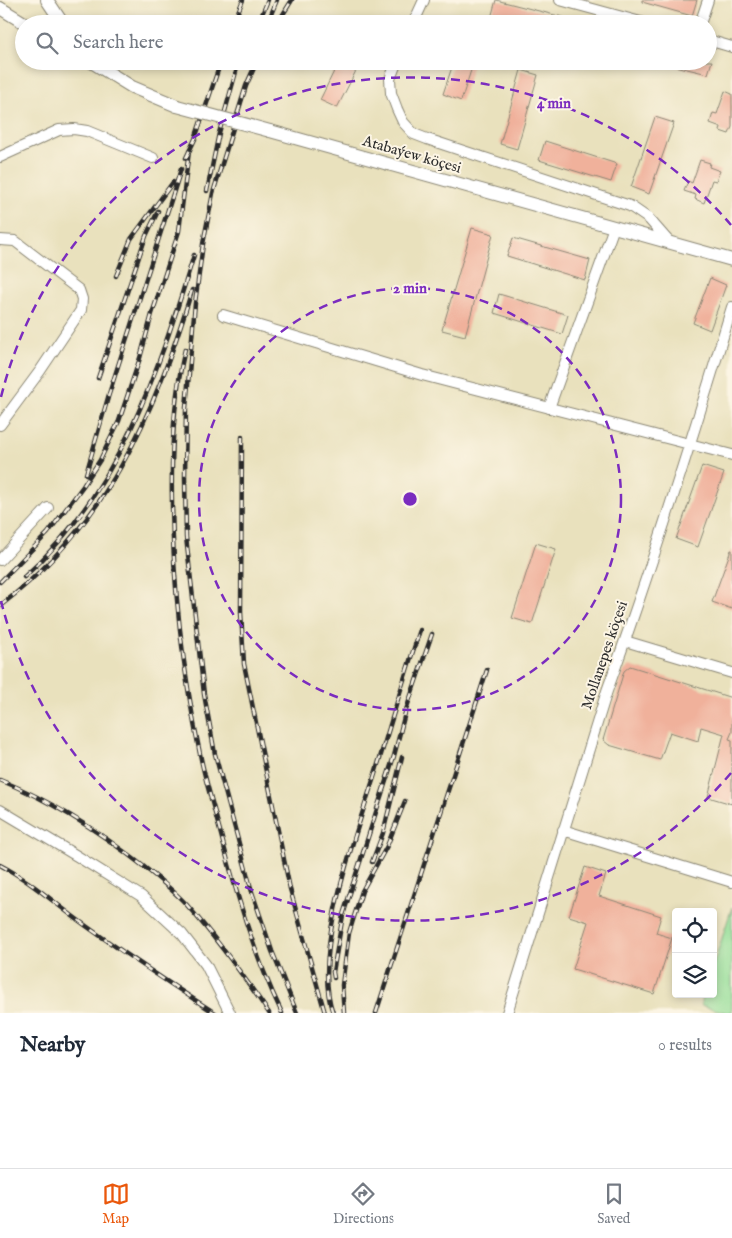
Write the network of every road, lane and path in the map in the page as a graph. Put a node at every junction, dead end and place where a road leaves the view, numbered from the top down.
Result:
1 (47, 0) edge
2 (424, 0) edge
3 (560, 0) edge
4 (708, 0) edge
5 (1, 10) edge
6 (57, 15) edge
7 (417, 15) edge
8 (615, 15) edge
9 (703, 15) edge
10 (15, 18) edge
11 (717, 42) edge
12 (732, 46) edge
13 (105, 70) edge
14 (394, 70) edge
15 (0, 157) edge
16 (153, 158) dead end
17 (614, 227) junction
18 (0, 240) edge
19 (670, 243) junction
20 (732, 260) edge
21 (732, 307) edge
22 (223, 315) dead end
23 (549, 408) junction
24 (0, 425) edge
25 (690, 444) junction
26 (732, 455) edge
27 (48, 508) dead end
28 (0, 560) edge
29 (625, 641) junction
30 (732, 674) edge
31 (0, 810) edge
32 (563, 830) junction
33 (732, 882) edge
34 (230, 1013) edge
35 (507, 1013) edge

1 - 6 main road
2 - 7 street
3 - 8 street
4 - 9 street
5 - 10 main road
11 - 12 street
13 - 17 main road, Atabaýew köçesi, bridge
14 - 19 street
15 - 16 street
17 - 19 main road, Atabaýew köçesi
17 - 23 street
18 - 24 street
19 - 20 main road, Atabaýew köçesi
21 - 25 street, Mollanepes köçesi
22 - 23 street
23 - 25 street
25 - 26 street
25 - 29 street, Mollanepes köçesi
27 - 28 street
29 - 30 street
29 - 32 street, Mollanepes köçesi
31 - 34 street
32 - 33 street
32 - 35 street, Mollanepes köçesi

